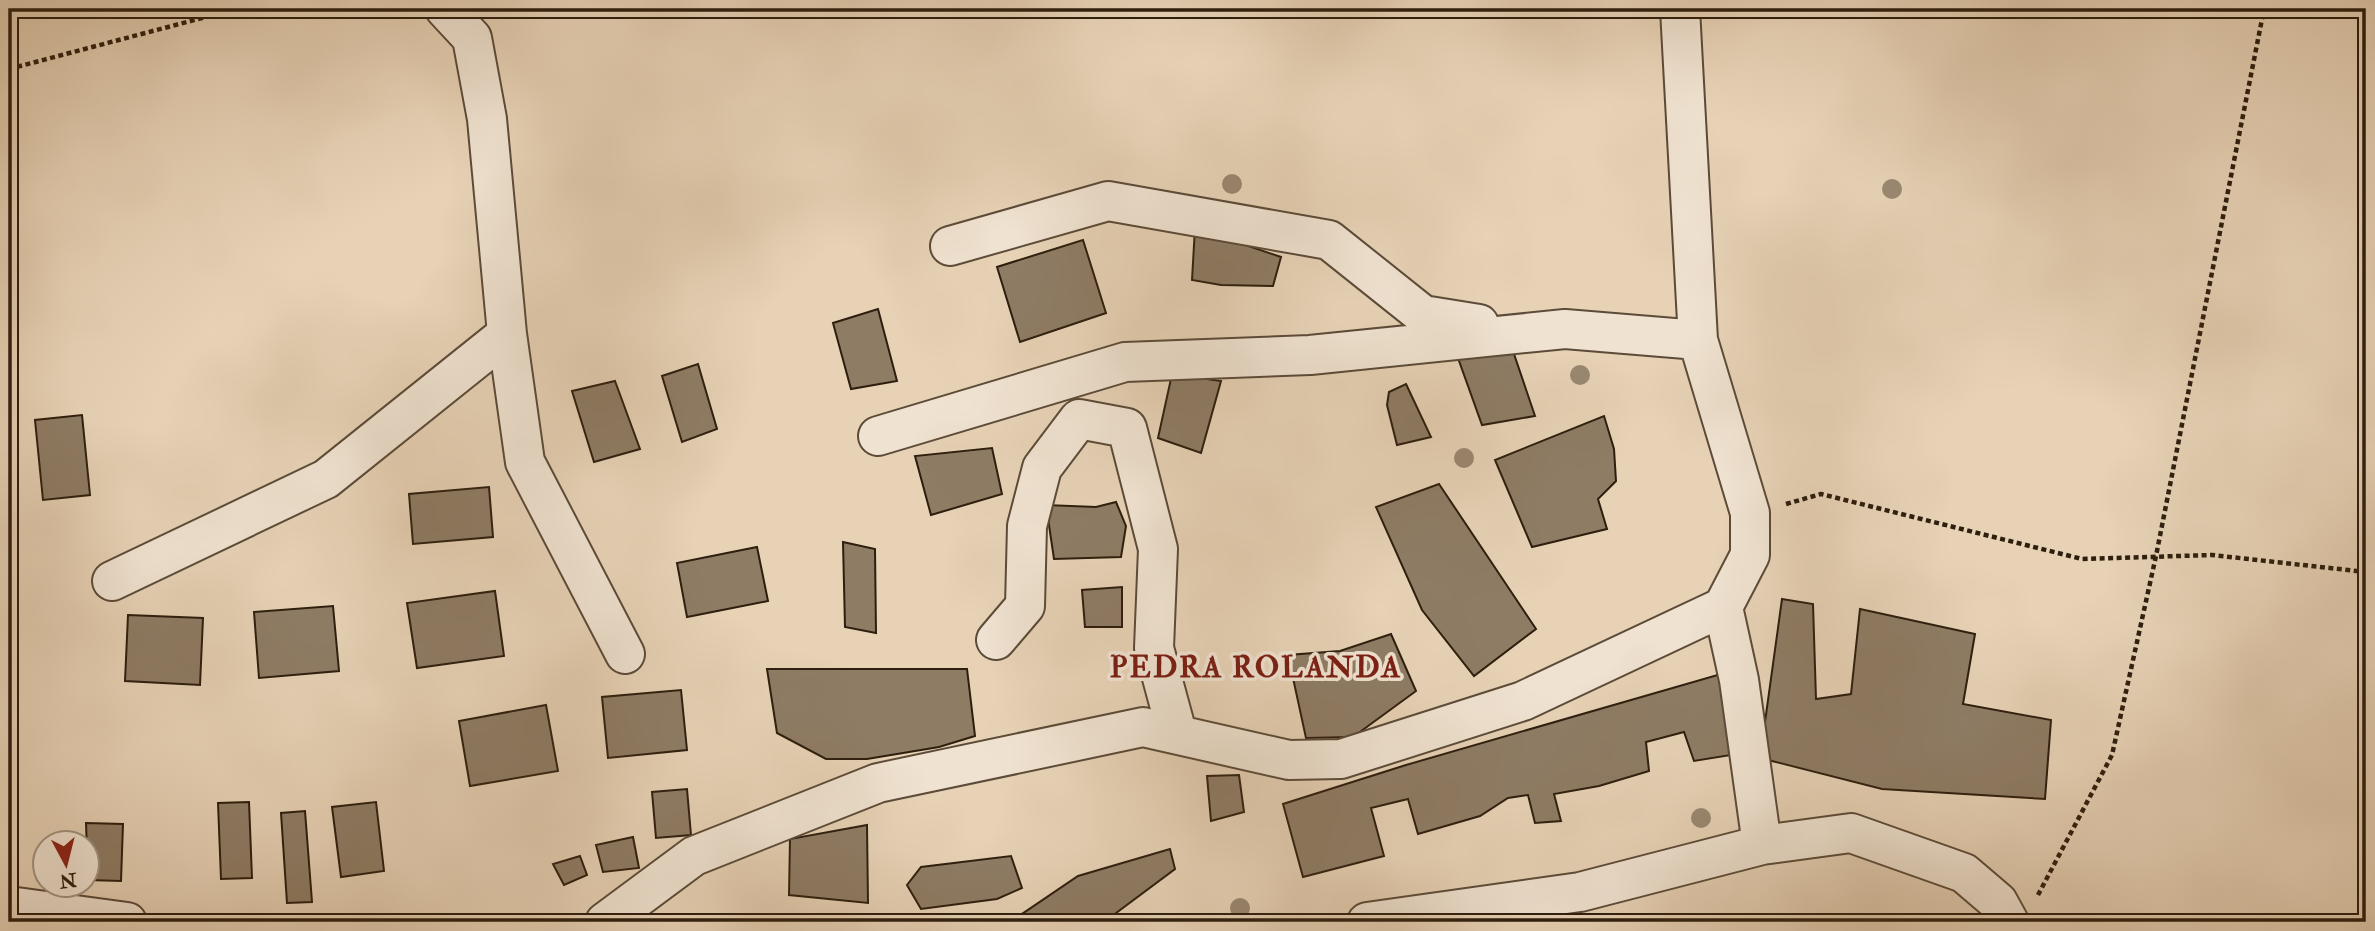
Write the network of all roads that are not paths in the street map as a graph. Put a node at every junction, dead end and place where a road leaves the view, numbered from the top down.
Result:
1 (445, 9) edge
2 (1680, 9) edge
3 (950, 246) dead end
4 (1526, 332) junction
5 (507, 334) junction
6 (1698, 340) junction
7 (878, 436) dead end
8 (112, 581) dead end
9 (1723, 607) junction
10 (996, 640) dead end
11 (625, 654) dead end
12 (1177, 733) junction
13 (1762, 845) junction
14 (9, 906) edge
15 (2023, 910) edge
16 (127, 922) edge
17 (605, 922) edge
18 (1367, 922) edge

1 - 5 street
2 - 6 street
3 - 4 street
4 - 6 street
4 - 7 street
5 - 8 street
5 - 11 street
6 - 9 street
9 - 12 street
9 - 13 street
10 - 12 street
12 - 17 street
13 - 15 street
13 - 18 street
14 - 16 street

